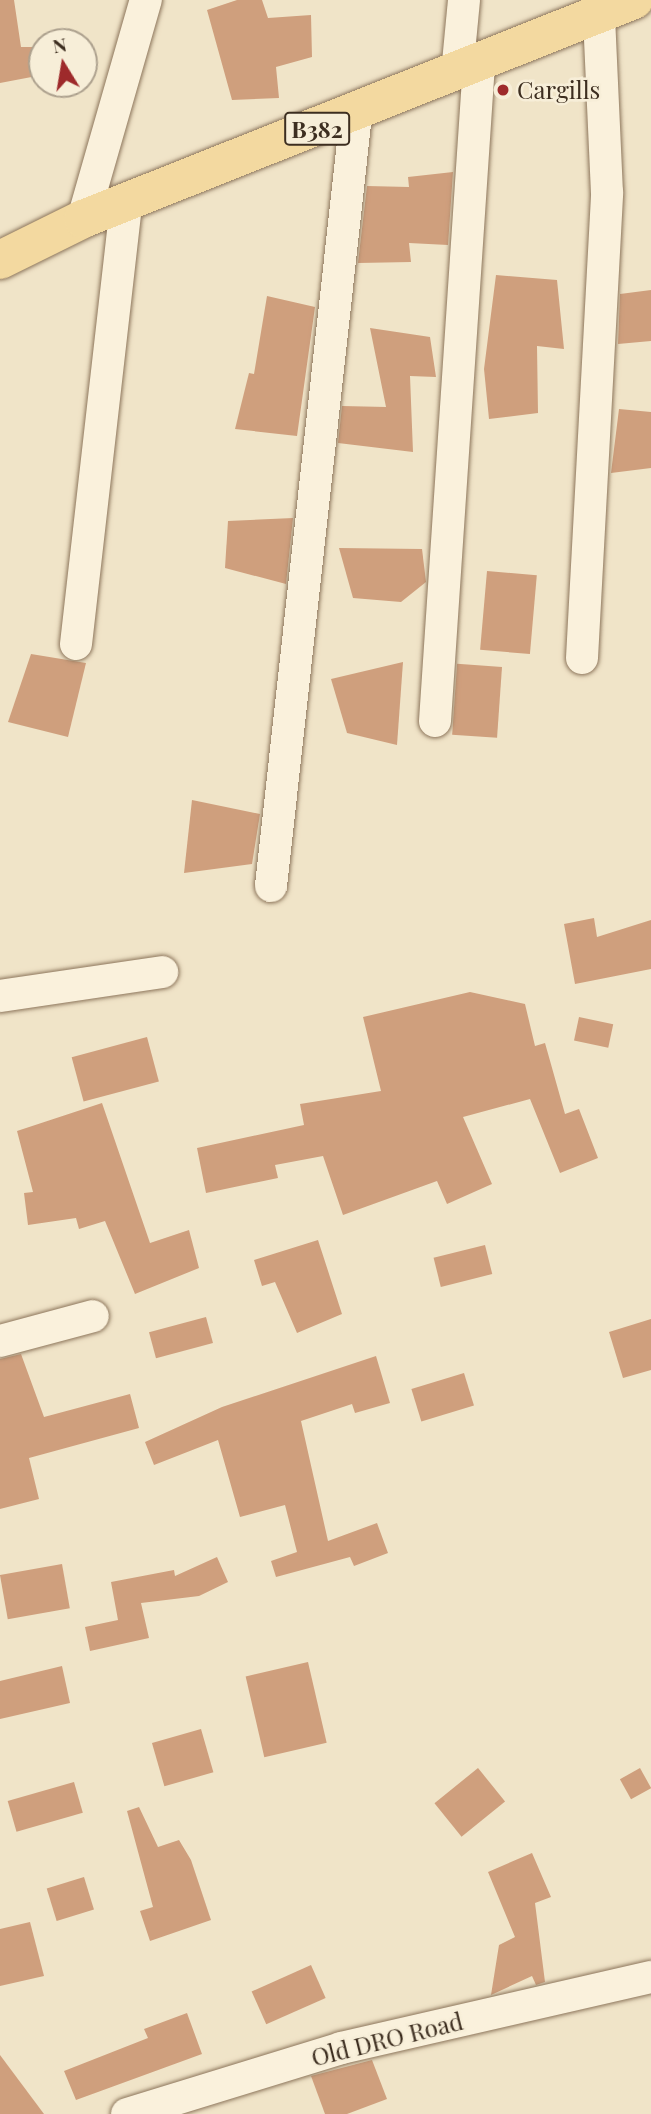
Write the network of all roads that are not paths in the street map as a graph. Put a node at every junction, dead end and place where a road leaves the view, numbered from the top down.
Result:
1 (146, 0) edge
2 (464, 0) edge
3 (634, 0) edge
4 (583, 13) edge
5 (468, 69) junction
6 (356, 115) junction
7 (126, 203) junction
8 (83, 219) junction
9 (0, 260) edge
10 (76, 644) dead end
11 (582, 659) dead end
12 (435, 721) dead end
13 (271, 886) dead end
14 (162, 972) dead end
15 (0, 996) edge
16 (93, 1315) dead end
17 (0, 1341) edge
18 (651, 1978) edge
19 (127, 2114) edge

1 - 8 street
2 - 5 street
3 - 4 main road, B382
4 - 5 main road, B382
4 - 11 street
5 - 6 main road, B382
5 - 12 street
6 - 7 main road, B382
6 - 13 street
7 - 8 main road, B382
7 - 10 street
8 - 9 main road, B382
14 - 15 street
16 - 17 street
18 - 19 street, Old DRO Road

